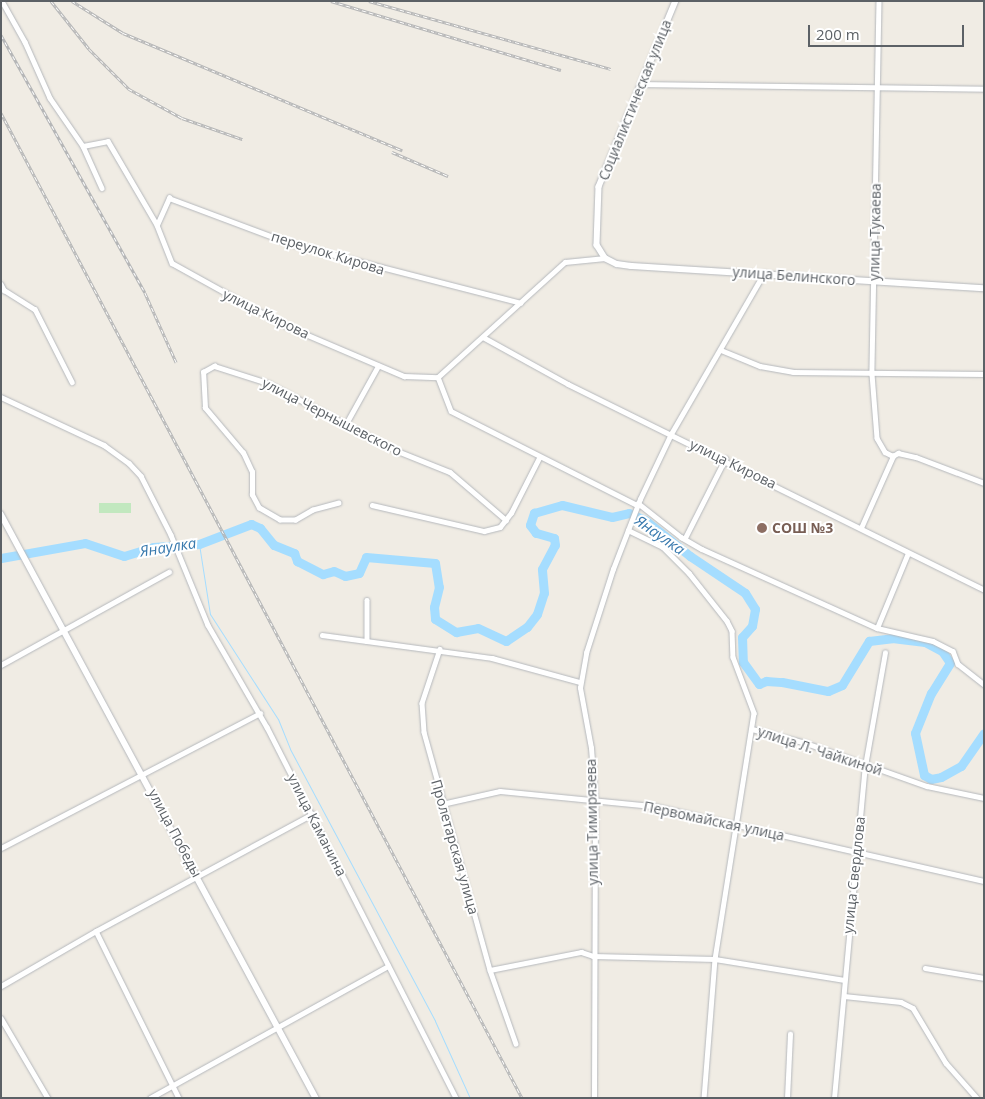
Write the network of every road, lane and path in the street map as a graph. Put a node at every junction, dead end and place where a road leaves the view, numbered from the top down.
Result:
1 (2, 1) edge
2 (676, 1) edge
3 (879, 1) edge
4 (640, 84) junction
5 (877, 87) junction
6 (984, 89) edge
7 (83, 146) junction
8 (102, 188) dead end
9 (157, 226) junction
10 (605, 258) junction
11 (764, 273) junction
12 (874, 282) junction
13 (1, 284) edge
14 (984, 288) edge
15 (3, 291) edge
16 (521, 303) junction
17 (483, 337) junction
18 (721, 350) junction
19 (378, 366) junction
20 (872, 374) junction
21 (984, 374) edge
22 (438, 377) junction
23 (72, 382) dead end
24 (1, 396) edge
25 (348, 422) junction
26 (671, 434) junction
27 (893, 456) junction
28 (539, 458) junction
29 (724, 459) junction
30 (984, 483) edge
31 (339, 503) dead end
32 (638, 504) junction
33 (372, 505) dead end
34 (1, 514) edge
35 (506, 520) junction
36 (861, 528) junction
37 (628, 530) junction
38 (685, 538) junction
39 (908, 553) junction
40 (169, 572) dead end
41 (984, 590) edge
42 (367, 600) dead end
43 (877, 628) junction
44 (64, 630) junction
45 (322, 635) dead end
46 (367, 641) junction
47 (440, 648) junction
48 (885, 653) dead end
49 (1, 665) edge
50 (580, 682) junction
51 (984, 684) edge
52 (260, 713) junction
53 (752, 729) junction
54 (865, 766) junction
55 (143, 774) junction
56 (595, 798) junction
57 (984, 798) edge
58 (442, 804) junction
59 (312, 814) junction
60 (735, 824) junction
61 (1, 848) edge
62 (857, 854) junction
63 (199, 877) junction
64 (984, 881) edge
65 (96, 931) junction
66 (592, 956) junction
67 (715, 960) junction
68 (388, 966) junction
69 (925, 968) dead end
70 (490, 970) junction
71 (984, 978) edge
72 (844, 980) junction
73 (1, 986) edge
74 (844, 996) junction
75 (1, 1018) edge
76 (277, 1026) junction
77 (790, 1034) dead end
78 (516, 1044) dead end
79 (173, 1085) junction
80 (453, 1097) edge
81 (48, 1098) edge
82 (150, 1098) edge
83 (180, 1098) edge
84 (316, 1098) edge
85 (594, 1098) edge
86 (704, 1098) edge
87 (787, 1098) edge
88 (834, 1098) edge
89 (976, 1098) edge

1 - 7 street
2 - 4 street, Социалистическая улица
3 - 5 street, улица Тукаева
4 - 5 street
4 - 10 street, Социалистическая улица
5 - 6 street
5 - 12 street, улица Тукаева
7 - 8 street
7 - 9 street, улица Кирова
9 - 16 street, переулок Кирова
9 - 19 street, улица Кирова
10 - 11 street, улица Белинского
10 - 16 street
11 - 12 street, улица Белинского
11 - 18 street
12 - 14 street, улица Белинского
12 - 20 street, улица Тукаева
13 - 15 street
15 - 23 street
16 - 17 street
17 - 22 street
17 - 26 street, улица Кирова
18 - 20 street
18 - 26 street
19 - 22 street, улица Кирова
19 - 25 street
20 - 21 street
20 - 27 street, улица Тукаева
22 - 28 street
24 - 52 street, улица Каманина
25 - 31 street, улица Чернышевского
25 - 35 street, улица Чернышевского
26 - 29 street, улица Кирова
26 - 32 street
27 - 30 street
27 - 36 street
28 - 32 street
28 - 35 street
29 - 36 street, улица Кирова
29 - 38 street
32 - 37 street, улица Тимирязева
32 - 38 street
33 - 35 street
34 - 44 street, улица Победы
36 - 39 street, улица Кирова
37 - 50 street, улица Тимирязева
37 - 53 street, улица Л. Чайкиной
38 - 43 street
39 - 41 street, улица Кирова
39 - 43 street
40 - 44 street
42 - 46 street
43 - 51 street
44 - 49 street
44 - 55 street, улица Победы
45 - 46 street
46 - 47 street
47 - 50 street
47 - 58 street, Пролетарская улица
48 - 54 street, улица Свердлова
50 - 56 street, улица Тимирязева
52 - 55 street
52 - 59 street, улица Каманина
53 - 54 street, улица Л. Чайкиной
53 - 60 street
54 - 57 street, улица Л. Чайкиной
54 - 62 street, улица Свердлова
55 - 61 street
55 - 63 street, улица Победы
56 - 58 street, Первомайская улица
56 - 60 street, Первомайская улица
56 - 66 street, улица Тимирязева
58 - 70 street, Пролетарская улица
59 - 63 street
59 - 68 street, улица Каманина
60 - 62 street, Первомайская улица
60 - 67 street
62 - 64 street, Первомайская улица
62 - 72 street, улица Свердлова
63 - 65 street
63 - 76 street, улица Победы
65 - 73 street
65 - 79 street
66 - 67 street
66 - 70 street
66 - 85 street, улица Тимирязева
67 - 72 street
67 - 86 street
68 - 76 street
68 - 80 street, улица Каманина
69 - 71 street
70 - 78 street, Пролетарская улица
72 - 74 street, улица Свердлова
74 - 88 street, улица Свердлова
74 - 89 street
75 - 81 street
76 - 79 street
76 - 84 street, улица Победы
77 - 87 street
79 - 82 street
79 - 83 street

